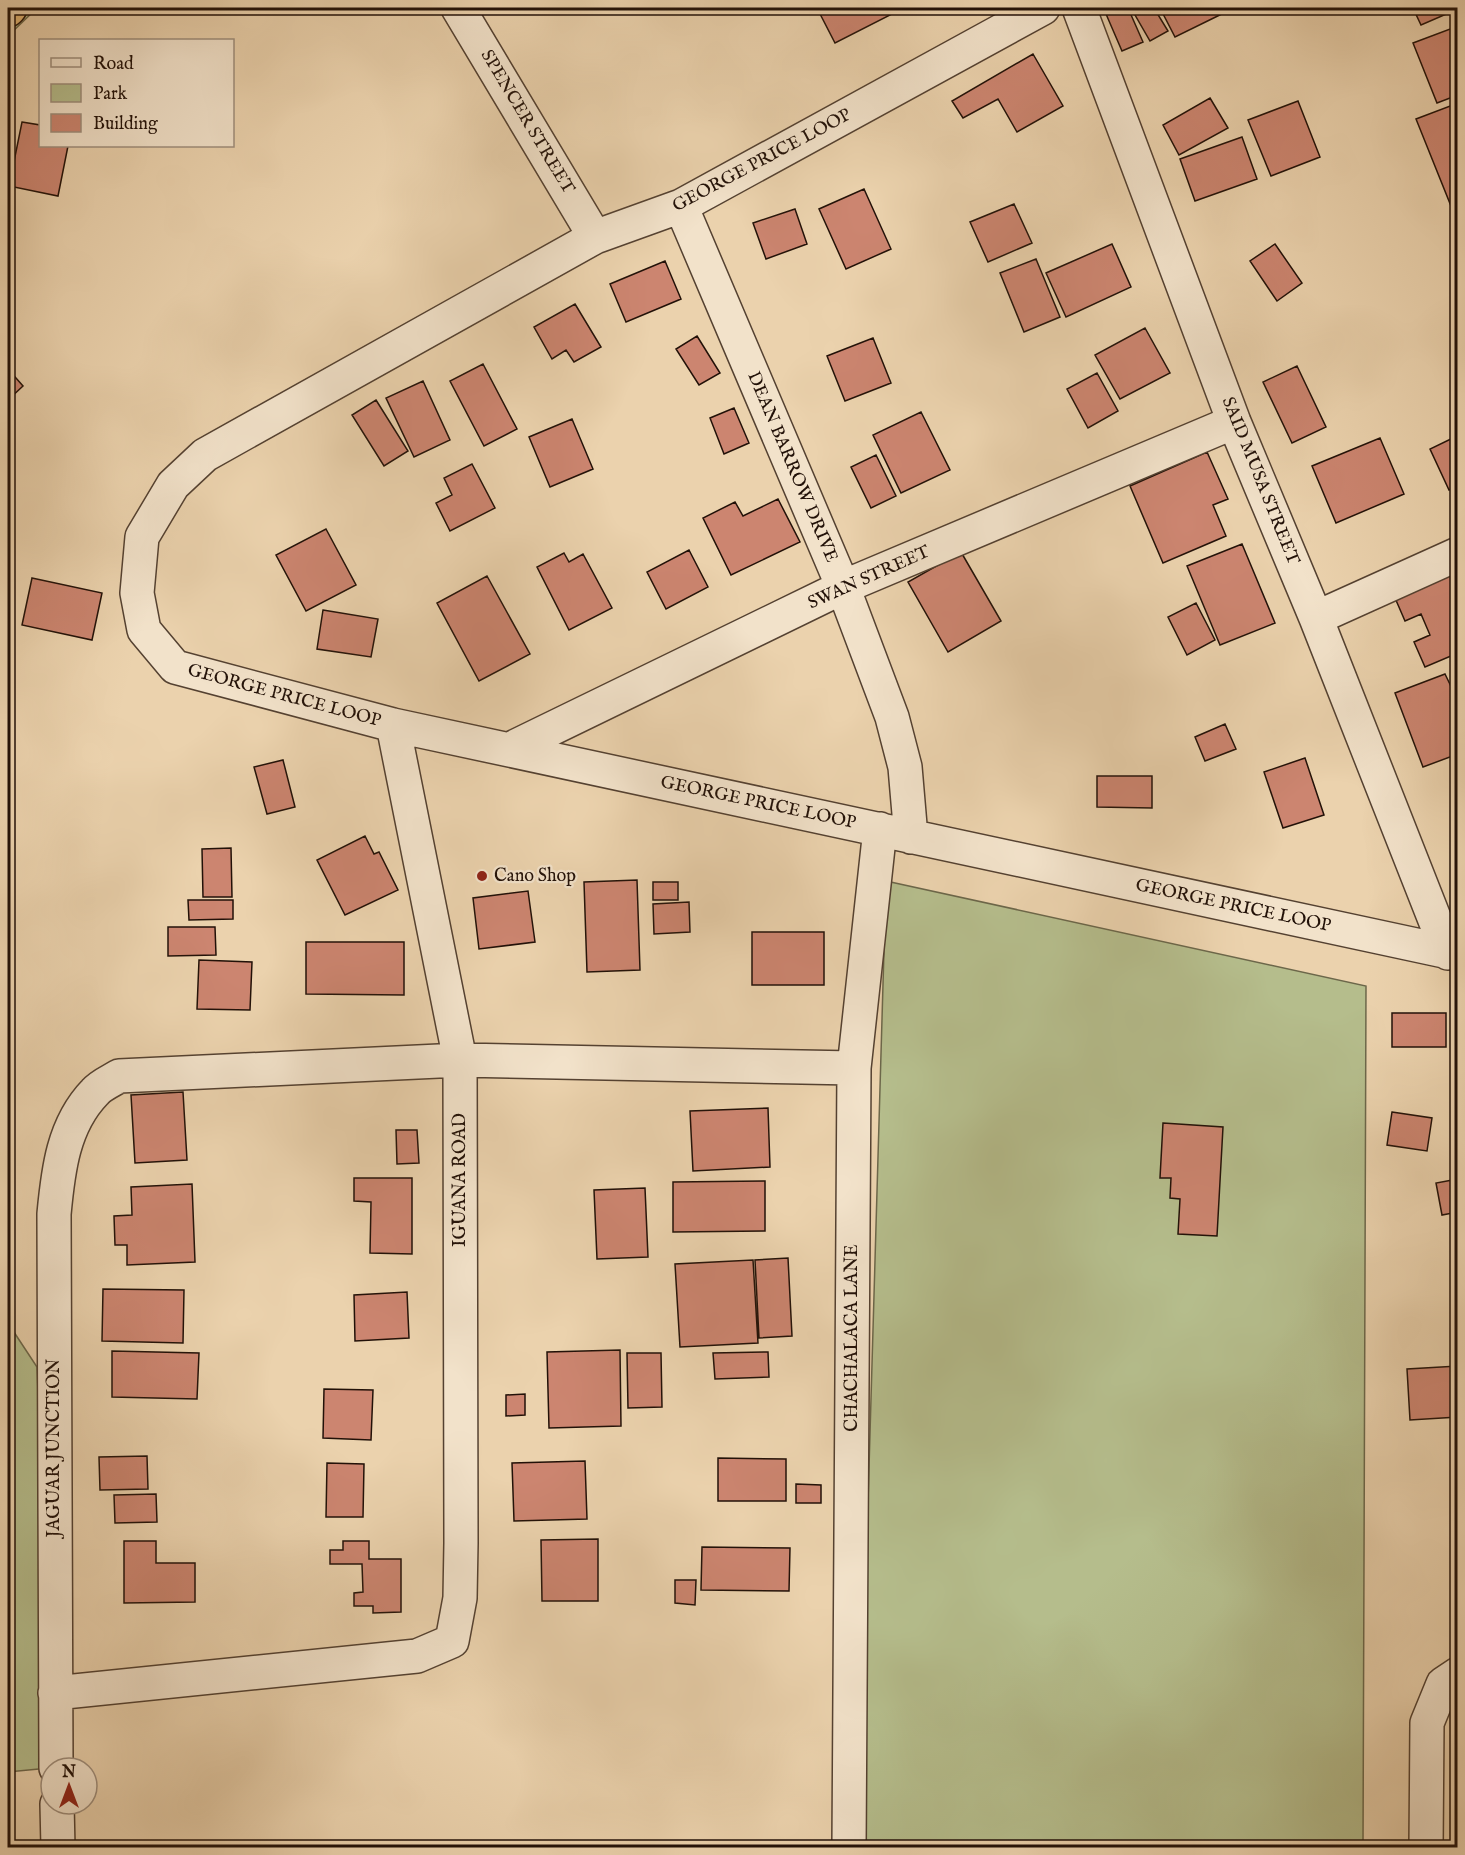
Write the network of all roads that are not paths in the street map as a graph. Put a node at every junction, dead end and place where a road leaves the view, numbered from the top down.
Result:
1 (458, 8) edge
2 (1042, 8) edge
3 (1079, 8) edge
4 (681, 206) junction
5 (595, 237) junction
6 (1234, 422) junction
7 (1458, 554) edge
8 (843, 588) junction
9 (1316, 618) junction
10 (393, 725) junction
11 (510, 749) junction
12 (895, 833) junction
13 (1453, 954) edge
14 (460, 1060) junction
15 (854, 1068) junction
16 (1458, 1674) edge
17 (54, 1693) junction
18 (56, 1756) edge
19 (57, 1816) edge
20 (58, 1848) edge
21 (849, 1848) edge
22 (1426, 1848) edge

1 - 5 street, SPENCER STREET
2 - 4 street, GEORGE PRICE LOOP
3 - 6 street, SAID MUSA STREET
4 - 5 street, GEORGE PRICE LOOP
4 - 8 street, DEAN BARROW DRIVE
5 - 10 street, GEORGE PRICE LOOP
6 - 8 street, SWAN STREET
6 - 9 street, SAID MUSA STREET
7 - 9 street
8 - 11 street, SWAN STREET
8 - 12 street, DEAN BARROW DRIVE
9 - 13 street, SAID MUSA STREET
10 - 11 street, GEORGE PRICE LOOP
10 - 14 street, IGUANA ROAD
11 - 12 street, GEORGE PRICE LOOP
12 - 13 street, GEORGE PRICE LOOP
12 - 15 street, CHACHALACA LANE
14 - 15 street, JAGUAR JUNCTION
14 - 17 street, JAGUAR JUNCTION
14 - 17 street, IGUANA ROAD
15 - 21 street, CHACHALACA LANE
16 - 22 street
17 - 18 street, JAGUAR JUNCTION
19 - 20 street

